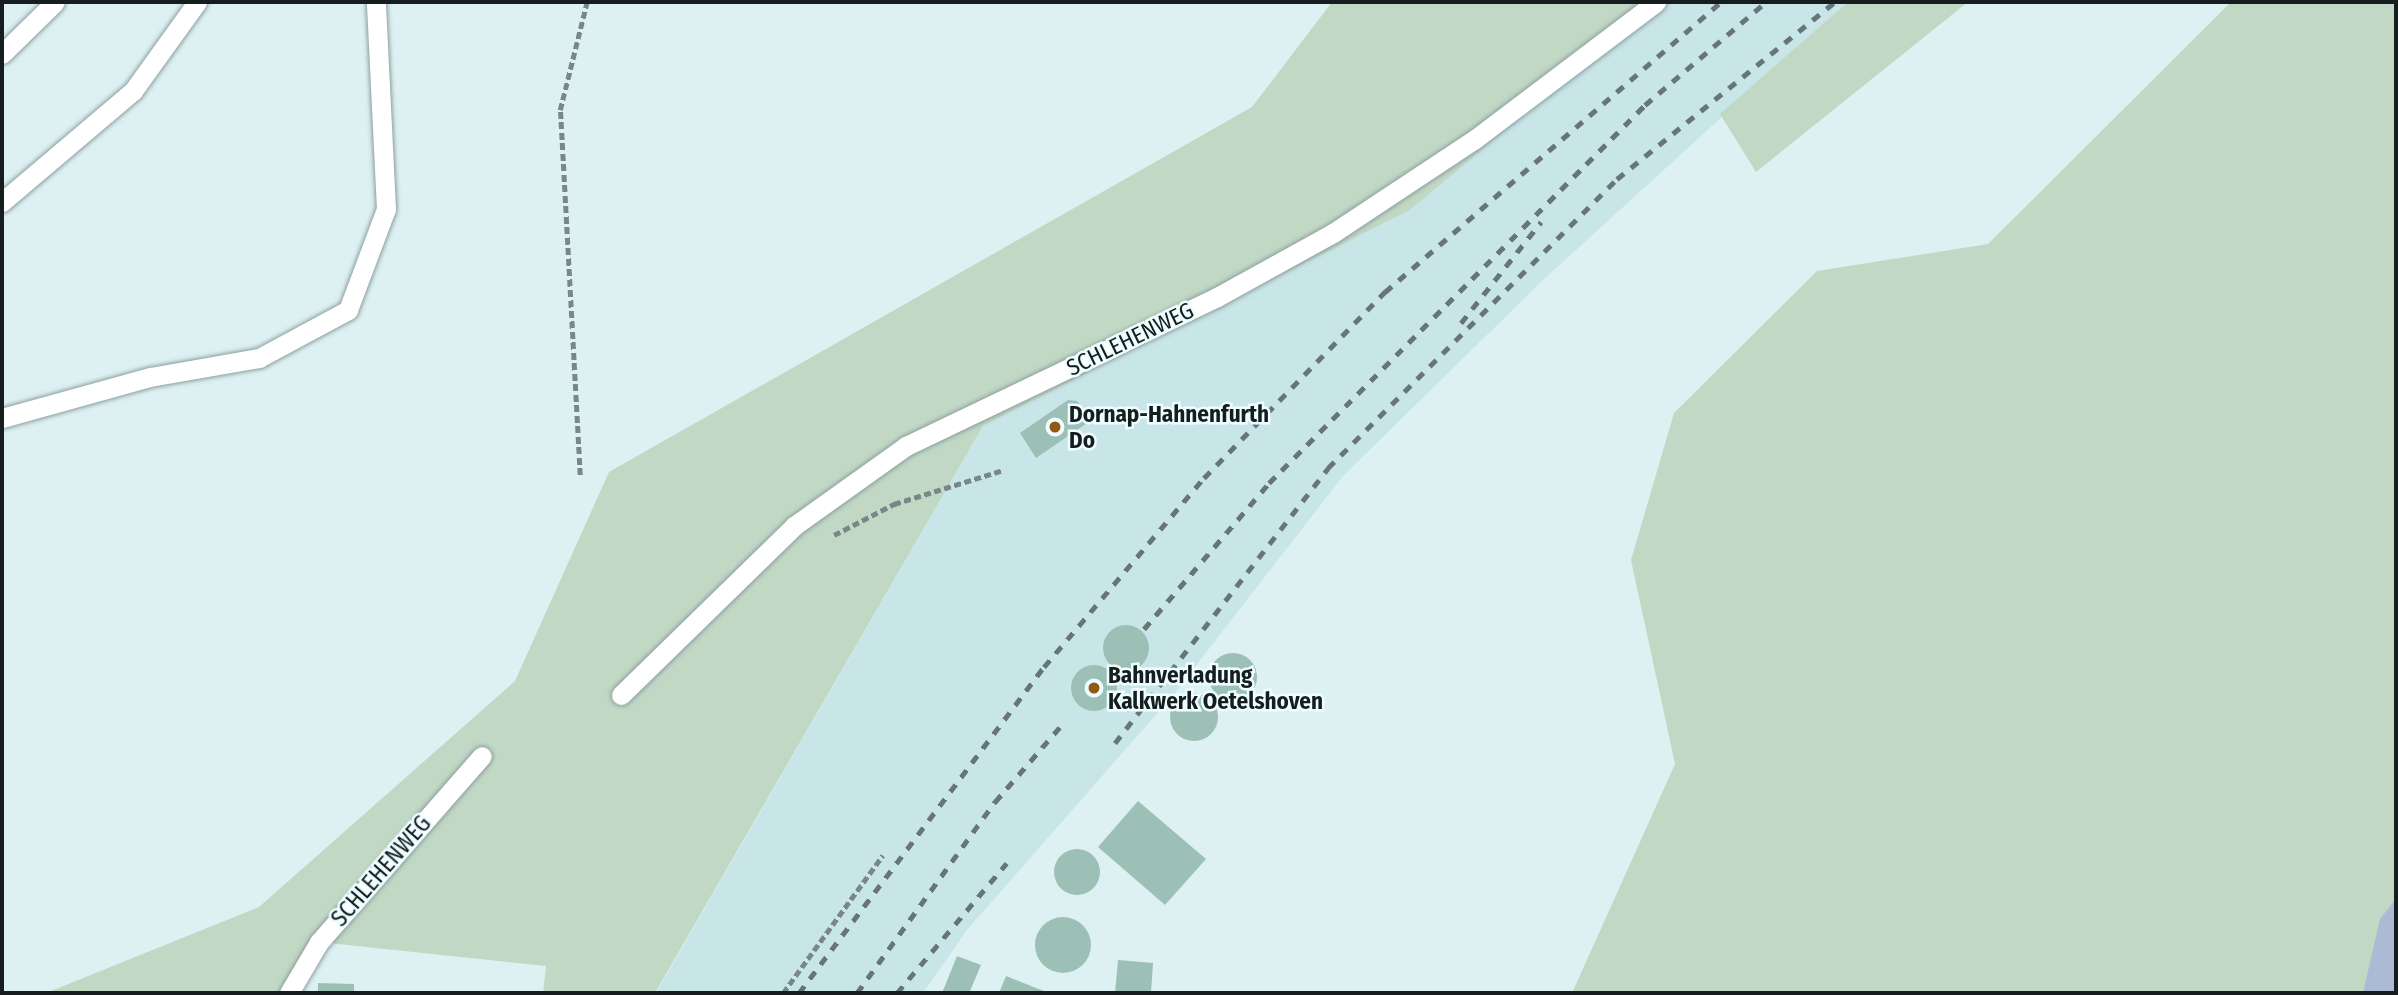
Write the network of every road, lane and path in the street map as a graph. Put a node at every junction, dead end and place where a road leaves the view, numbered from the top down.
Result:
1 (55, 2) edge
2 (197, 2) edge
3 (376, 2) edge
4 (587, 2) edge
5 (1656, 2) edge
6 (2, 54) edge
7 (2, 202) edge
8 (2, 418) edge
9 (1003, 470) dead end
10 (580, 474) dead end
11 (823, 540) dead end
12 (621, 695) dead end
13 (482, 757) dead end
14 (883, 855) dead end
15 (289, 993) edge
16 (783, 993) edge

1 - 6 lane
2 - 7 lane
3 - 8 lane
4 - 10 path
5 - 12 lane, SCHLEHENWEG
9 - 11 path
13 - 15 lane, SCHLEHENWEG
14 - 16 path

